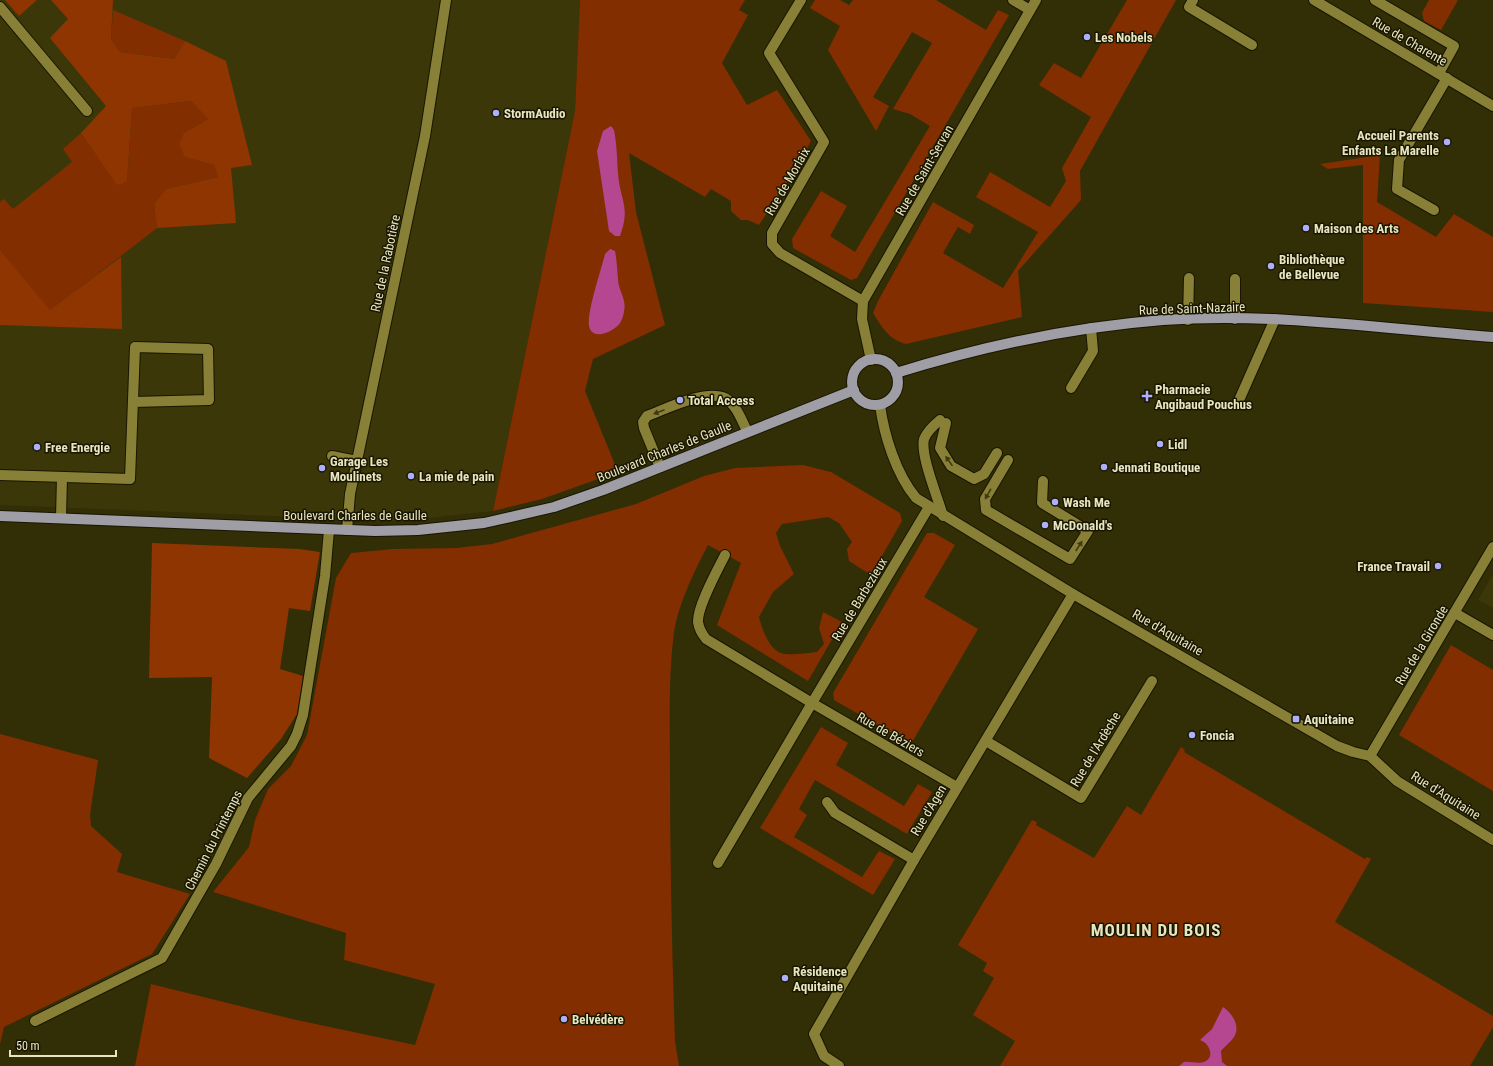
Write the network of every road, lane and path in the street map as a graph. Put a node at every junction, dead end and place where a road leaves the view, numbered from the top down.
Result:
1 (446, 0) edge
2 (800, 0) edge
3 (1013, 0) edge
4 (1036, 0) edge
5 (1193, 0) edge
6 (1314, 0) edge
7 (1375, 0) edge
8 (0, 6) edge
9 (1030, 10) junction
10 (1252, 45) dead end
11 (1443, 75) junction
12 (1493, 106) edge
13 (87, 112) dead end
14 (1434, 210) dead end
15 (1189, 278) dead end
16 (1235, 279) dead end
17 (863, 301) junction
18 (1235, 319) junction
19 (1275, 319) junction
20 (1188, 320) junction
21 (1091, 328) junction
22 (1493, 337) edge
23 (871, 360) junction
24 (896, 373) junction
25 (1071, 388) dead end
26 (854, 390) junction
27 (1240, 398) dead end
28 (133, 402) junction
29 (880, 404) junction
30 (747, 431) junction
31 (997, 453) dead end
32 (332, 456) dead end
33 (1008, 460) dead end
34 (357, 461) junction
35 (660, 467) junction
36 (0, 475) edge
37 (62, 477) junction
38 (1043, 481) dead end
39 (929, 507) junction
40 (0, 516) edge
41 (943, 516) junction
42 (61, 518) junction
43 (330, 530) junction
44 (347, 530) junction
45 (1493, 546) edge
46 (725, 554) dead end
47 (1073, 594) junction
48 (1455, 613) junction
49 (1493, 635) edge
50 (1152, 681) dead end
51 (812, 703) junction
52 (986, 741) junction
53 (1370, 756) junction
54 (957, 787) junction
55 (827, 802) dead end
56 (1493, 840) edge
57 (914, 860) junction
58 (718, 863) dead end
59 (35, 1021) dead end
60 (839, 1066) edge

1 - 34 street, Rue de la Rabotière
2 - 17 street, Rue de Morlaix
3 - 9 street
4 - 9 street, Rue de Saint-Servan
5 - 10 street
6 - 11 street, Rue de Charente
7 - 11 street
8 - 13 street
9 - 17 street, Rue de Saint-Servan
11 - 12 street, Rue de Charente
11 - 14 street
15 - 20 street
16 - 18 street
17 - 23 street, Rue de Saint-Servan
18 - 19 main road, Rue de Saint-Nazaire
18 - 20 main road, Rue de Saint-Nazaire
19 - 22 main road, Rue de Saint-Nazaire
19 - 27 street
20 - 21 main road, Rue de Saint-Nazaire
21 - 24 main road, Rue de Saint-Nazaire
21 - 25 street
23 - 24 main road
23 - 26 main road
24 - 29 main road
26 - 29 main road
26 - 30 main road, Boulevard Charles de Gaulle
28 - 28 street
28 - 37 street
29 - 39 street, Rue d'Aquitaine
30 - 35 main road, Boulevard Charles de Gaulle
30 -> 35 street
31 -> 41 street
32 - 34 street
33 -> 38 street
34 - 44 street, Rue de la Rabotière
35 - 44 main road, Boulevard Charles de Gaulle
36 - 37 street
37 - 42 street
39 - 41 street, Rue d'Aquitaine
39 - 51 street, Rue de Barbezieux
40 - 42 main road, Boulevard Charles de Gaulle
41 - 47 street, Rue d'Aquitaine
42 - 43 main road, Boulevard Charles de Gaulle
43 - 44 main road, Boulevard Charles de Gaulle
43 - 59 street, Chemin du Printemps
45 - 48 street, Rue de la Gironde
46 - 51 street, Rue de Béziers
47 - 52 street, Rue d'Agen
47 - 53 street, Rue d'Aquitaine
48 - 49 street
48 - 53 street, Rue de la Gironde
50 - 52 street, Rue de l'Ardèche
51 - 54 street, Rue de Béziers
51 - 58 street, Rue de Barbezieux
52 - 54 street, Rue d'Agen
53 - 56 street, Rue d'Aquitaine
54 - 57 street, Rue d'Agen
55 - 57 street
57 - 60 street, Rue d'Agen

